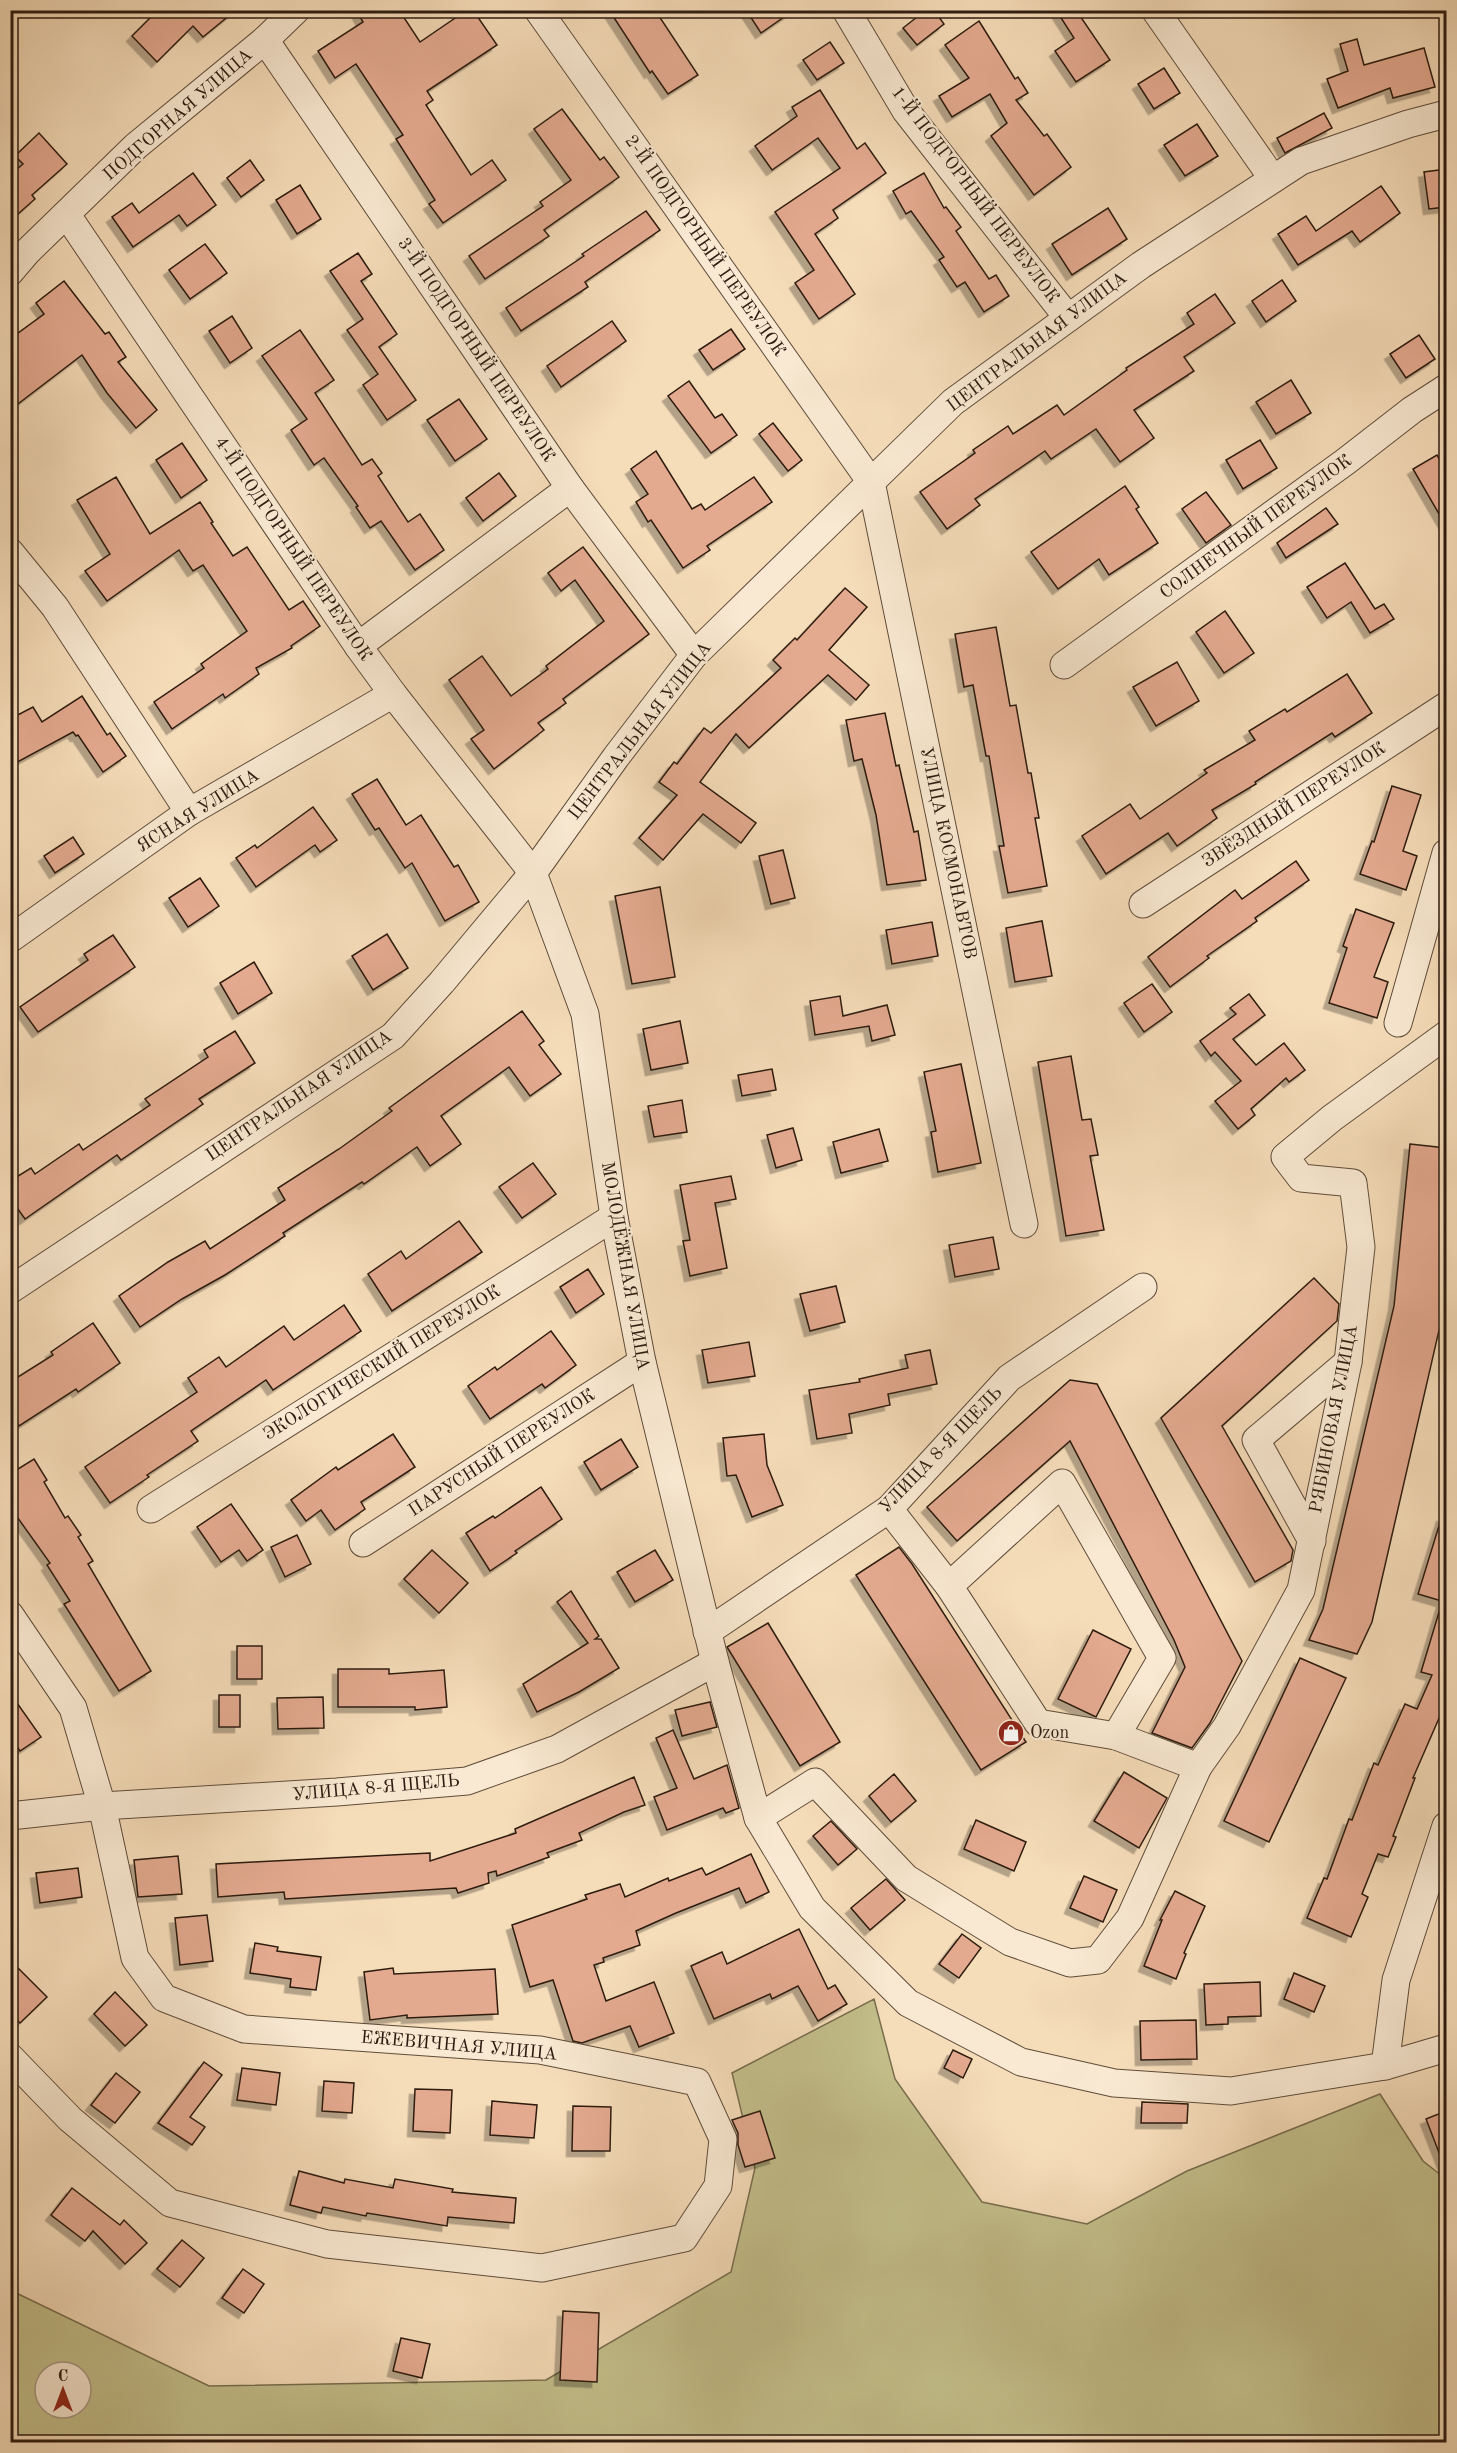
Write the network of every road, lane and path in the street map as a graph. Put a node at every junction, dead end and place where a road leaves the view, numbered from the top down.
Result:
1 (296, 10) edge
2 (538, 10) edge
3 (846, 10) edge
4 (1155, 10) edge
5 (265, 40) junction
6 (1446, 114) edge
7 (1273, 180) junction
8 (67, 215) junction
9 (10, 272) edge
10 (1068, 318) junction
11 (1446, 388) edge
12 (871, 482) junction
13 (570, 488) junction
14 (10, 552) edge
15 (358, 646) junction
16 (694, 655) junction
17 (1064, 665) dead end
18 (393, 694) junction
19 (1446, 706) edge
20 (189, 812) junction
21 (1446, 853) edge
22 (533, 873) junction
23 (1143, 904) dead end
24 (10, 939) edge
25 (1398, 1023) dead end
26 (1446, 1035) edge
27 (614, 1217) junction
28 (1024, 1224) dead end
29 (1143, 1287) dead end
30 (10, 1290) edge
31 (642, 1362) junction
32 (1348, 1362) junction
33 (151, 1509) dead end
34 (889, 1509) junction
35 (1312, 1541) junction
36 (363, 1543) dead end
37 (949, 1586) junction
38 (10, 1615) edge
39 (707, 1632) junction
40 (715, 1662) junction
41 (1116, 1736) junction
42 (1198, 1767) junction
43 (102, 1806) junction
44 (10, 1816) edge
45 (758, 1818) junction
46 (1446, 1826) edge
47 (1446, 2048) edge
48 (10, 2057) edge
49 (1385, 2066) junction

1 - 5 street, ПОДГОРНАЯ УЛИЦА
2 - 12 street, 2-Й ПОДГОРНЫЙ ПЕРЕУЛОК
3 - 10 street, 1-Й ПОДГОРНЫЙ ПЕРЕУЛОК
4 - 7 street
5 - 8 street, ПОДГОРНАЯ УЛИЦА
5 - 13 street, 3-Й ПОДГОРНЫЙ ПЕРЕУЛОК
6 - 7 street, ЦЕНТРАЛЬНАЯ УЛИЦА
7 - 10 street, ЦЕНТРАЛЬНАЯ УЛИЦА
8 - 9 street, ПОДГОРНАЯ УЛИЦА
8 - 15 street, 4-Й ПОДГОРНЫЙ ПЕРЕУЛОК
10 - 12 street, ЦЕНТРАЛЬНАЯ УЛИЦА
11 - 17 street, СОЛНЕЧНЫЙ ПЕРЕУЛОК
12 - 16 street, ЦЕНТРАЛЬНАЯ УЛИЦА
12 - 28 street, УЛИЦА КОСМОНАВТОВ
13 - 15 street
13 - 16 street, 3-Й ПОДГОРНЫЙ ПЕРЕУЛОК
14 - 20 street
15 - 18 street, 4-Й ПОДГОРНЫЙ ПЕРЕУЛОК
16 - 22 street, ЦЕНТРАЛЬНАЯ УЛИЦА
18 - 20 street, ЯСНАЯ УЛИЦА
18 - 22 street, 4-Й ПОДГОРНЫЙ ПЕРЕУЛОК
19 - 23 street, ЗВЁЗДНЫЙ ПЕРЕУЛОК
20 - 24 street, ЯСНАЯ УЛИЦА
21 - 25 street
22 - 27 street, МОЛОДЁЖНАЯ УЛИЦА
22 - 30 street, ЦЕНТРАЛЬНАЯ УЛИЦА
26 - 32 street, РЯБИНОВАЯ УЛИЦА
27 - 31 street, МОЛОДЁЖНАЯ УЛИЦА
27 - 33 street, ЭКОЛОГИЧЕСКИЙ ПЕРЕУЛОК
29 - 34 street, УЛИЦА 8-Я ЩЕЛЬ
31 - 36 street, ПАРУСНЫЙ ПЕРЕУЛОК
31 - 39 street, МОЛОДЁЖНАЯ УЛИЦА
32 - 35 street, РЯБИНОВАЯ УЛИЦА
32 - 35 street
34 - 37 street
34 - 39 street, УЛИЦА 8-Я ЩЕЛЬ
35 - 42 street, РЯБИНОВАЯ УЛИЦА
37 - 41 street
37 - 41 street
38 - 43 street
39 - 40 street, МОЛОДЁЖНАЯ УЛИЦА
40 - 43 street, УЛИЦА 8-Я ЩЕЛЬ
40 - 45 street, МОЛОДЁЖНАЯ УЛИЦА
41 - 42 street
42 - 45 street, РЯБИНОВАЯ УЛИЦА
43 - 44 street, УЛИЦА 8-Я ЩЕЛЬ
43 - 48 street, ЕЖЕВИЧНАЯ УЛИЦА
45 - 49 street, МОЛОДЁЖНАЯ УЛИЦА
46 - 49 street
47 - 49 street, МОЛОДЁЖНАЯ УЛИЦА

